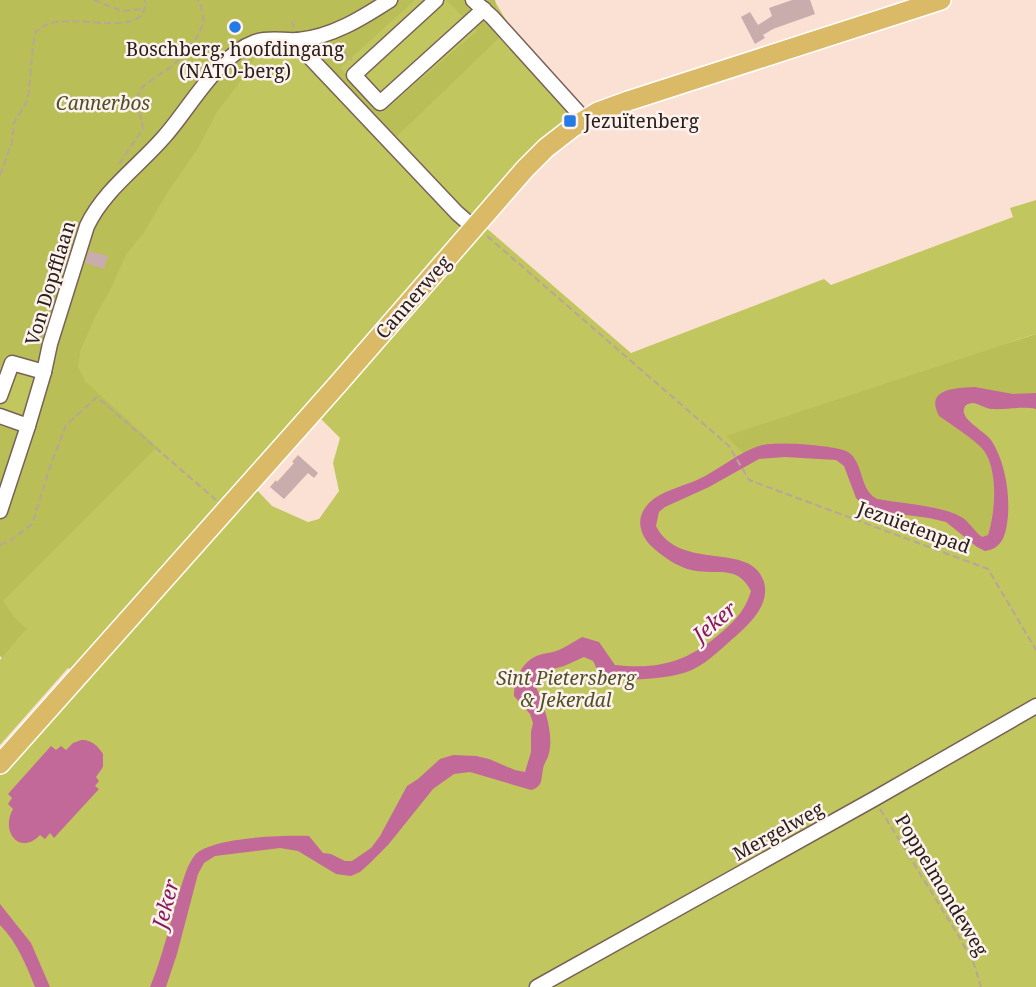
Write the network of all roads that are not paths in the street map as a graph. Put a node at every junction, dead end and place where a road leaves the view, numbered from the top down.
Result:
1 (390, 0) edge
2 (436, 0) edge
3 (942, 0) edge
4 (478, 4) edge
5 (297, 40) junction
6 (585, 120) junction
7 (474, 227) junction
8 (44, 372) junction
9 (0, 396) edge
10 (0, 416) edge
11 (28, 426) junction
12 (0, 511) edge
13 (1036, 706) edge
14 (0, 764) edge
15 (537, 987) edge

1 - 5 street, Von Dopfflaan
2 - 4 street
3 - 6 main road, Cannerweg
4 - 6 street
5 - 7 street
5 - 8 street, Von Dopfflaan
6 - 7 main road, Cannerweg
7 - 14 main road, Cannerweg
8 - 9 street
8 - 11 street, Von Dopfflaan
10 - 11 street
11 - 12 street, Von Dopfflaan
13 - 15 street, Mergelweg

